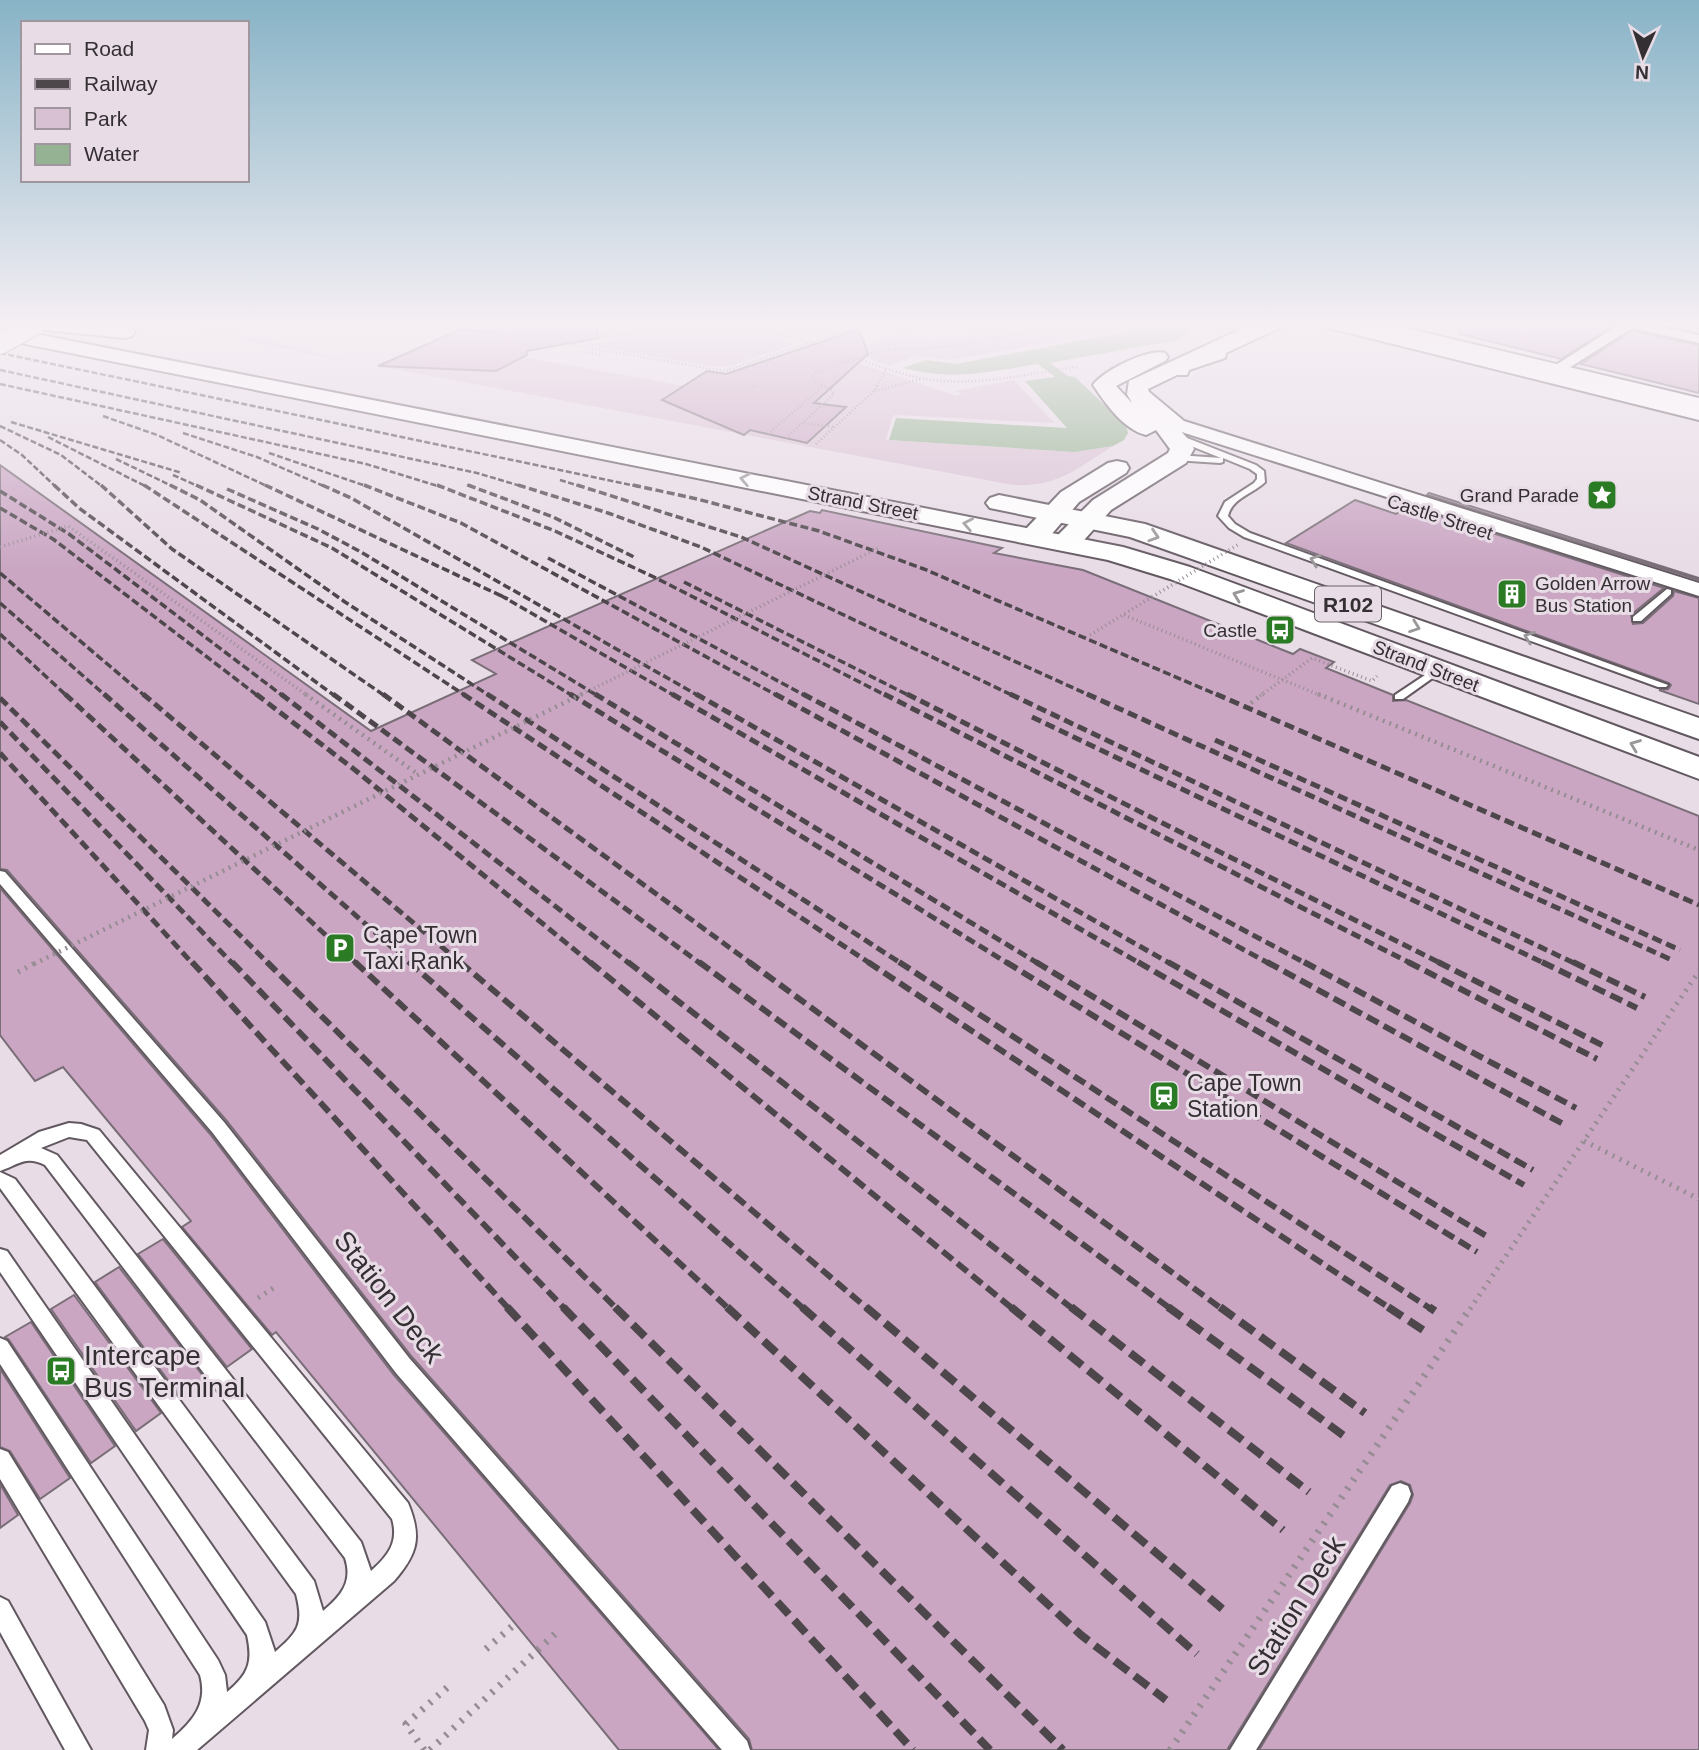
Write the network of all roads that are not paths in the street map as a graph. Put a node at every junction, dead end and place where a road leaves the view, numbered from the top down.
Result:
1 (370, 406) edge
2 (1123, 406) edge
3 (1144, 406) edge
4 (1156, 406) edge
5 (1661, 406) edge
6 (1699, 415) edge
7 (1170, 444) junction
8 (1232, 460) junction
9 (981, 499) dead end
10 (1055, 513) junction
11 (1077, 531) junction
12 (1035, 536) junction
13 (1699, 590) edge
14 (1667, 592) junction
15 (1699, 602) edge
16 (1637, 619) dead end
17 (1437, 670) junction
18 (1662, 685) dead end
19 (1399, 697) dead end
20 (1699, 729) edge
21 (1699, 769) edge
22 (0, 875) edge
23 (0, 1169) edge
24 (0, 1257) edge
25 (0, 1347) edge
26 (0, 1459) edge
27 (1400, 1494) dead end
28 (0, 1609) edge
29 (338, 1615) junction
30 (288, 1656) junction
31 (237, 1699) junction
32 (183, 1746) edge
33 (79, 1750) edge
34 (158, 1750) edge
35 (738, 1750) edge
36 (1242, 1750) edge

12 -> 1 main road, Strand Street / R102
2 - 7 main road
3 - 7 main road
4 - 13 street
5 - 6 street
7 - 8 lane
7 - 8 lane
7 - 10 main road
7 - 11 main road
7 - 14 street, Castle Street
18 -> 8 lane
9 - 10 main road, Strand Street / R102
10 - 11 main road, Strand Street / R102
10 - 12 main road
11 - 12 main road, Strand Street / R102
17 -> 11 main road, Strand Street / R102
11 -> 20 main road, Strand Street / R102
14 - 15 street, Castle Street
14 - 16 lane
17 - 19 lane
21 -> 17 main road, Strand Street / R102
22 - 35 lane, Station Deck
23 - 29 lane
23 - 29 lane
23 - 30 lane
24 - 31 lane
25 - 32 lane
26 - 34 lane
27 - 36 lane, Station Deck
28 - 33 lane
29 - 30 lane
30 - 31 lane
31 - 32 lane

